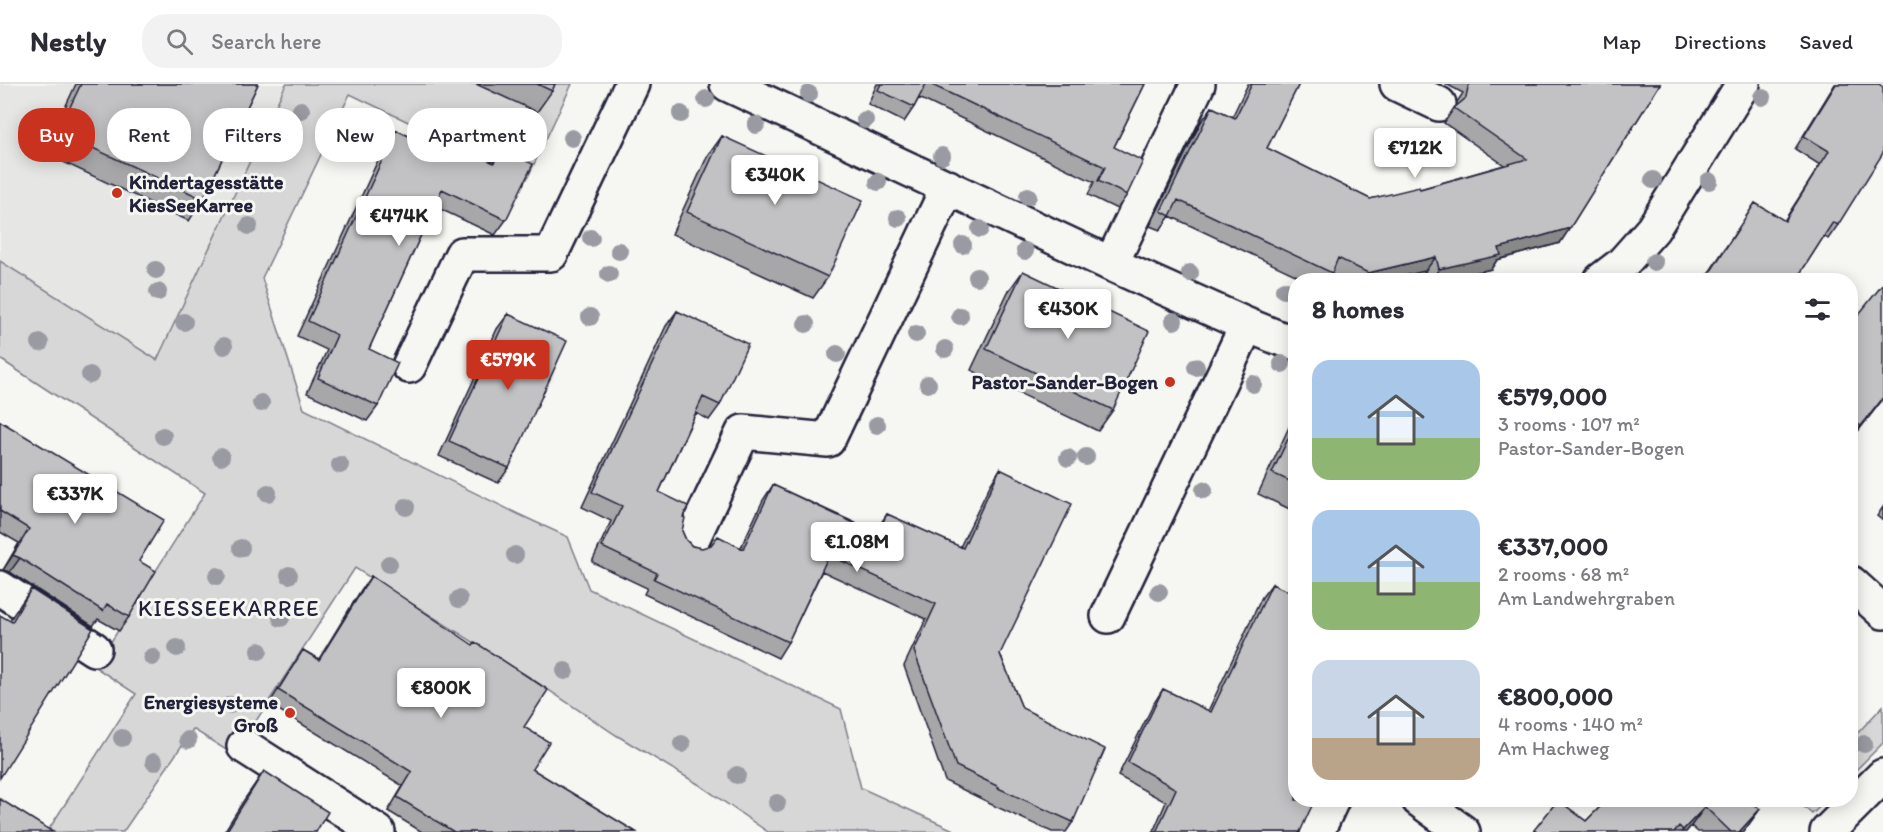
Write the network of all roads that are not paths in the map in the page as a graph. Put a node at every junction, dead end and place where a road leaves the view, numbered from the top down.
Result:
1 (632, 84) edge
2 (728, 84) edge
3 (1198, 84) edge
4 (1397, 84) edge
5 (1743, 84) edge
6 (1439, 104) dead end
7 (948, 187) junction
8 (1111, 264) junction
9 (1610, 273) edge
10 (1247, 325) junction
11 (1288, 341) edge
12 (409, 366) dead end
13 (690, 544) edge
14 (0, 588) edge
15 (1858, 589) edge
16 (1883, 612) edge
17 (1108, 616) dead end
18 (94, 648) edge
19 (244, 746) dead end
20 (1883, 776) edge
21 (1858, 801) edge
22 (1329, 807) edge
23 (1429, 807) edge
24 (1852, 807) edge
25 (378, 832) edge
26 (1317, 832) edge
27 (1463, 832) edge
28 (1827, 832) edge

1 - 12 street
2 - 7 street
3 - 8 street
4 - 6 street
5 - 9 street
7 - 8 street
7 - 13 street
8 - 10 street
10 - 11 street
10 - 17 street
14 - 18 street
15 - 16 street
19 - 25 street
20 - 21 street
22 - 26 street
23 - 27 street
24 - 28 street

